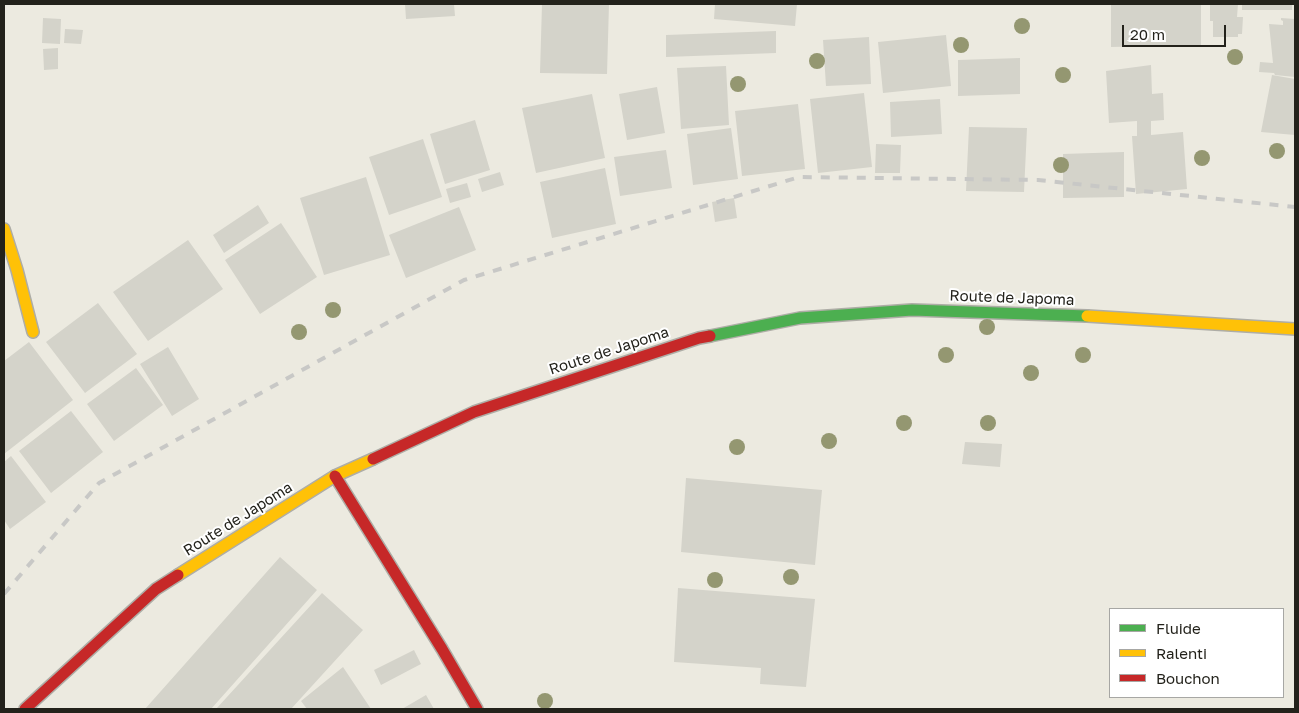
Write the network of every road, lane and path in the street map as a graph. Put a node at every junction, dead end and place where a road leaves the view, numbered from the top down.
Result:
1 (4, 229) edge
2 (1295, 329) edge
3 (33, 332) dead end
4 (336, 476) junction
5 (25, 709) edge
6 (477, 709) edge

1 - 3 main road
2 - 4 main road, Route de Japoma
4 - 5 main road, Route de Japoma
4 - 6 main road

